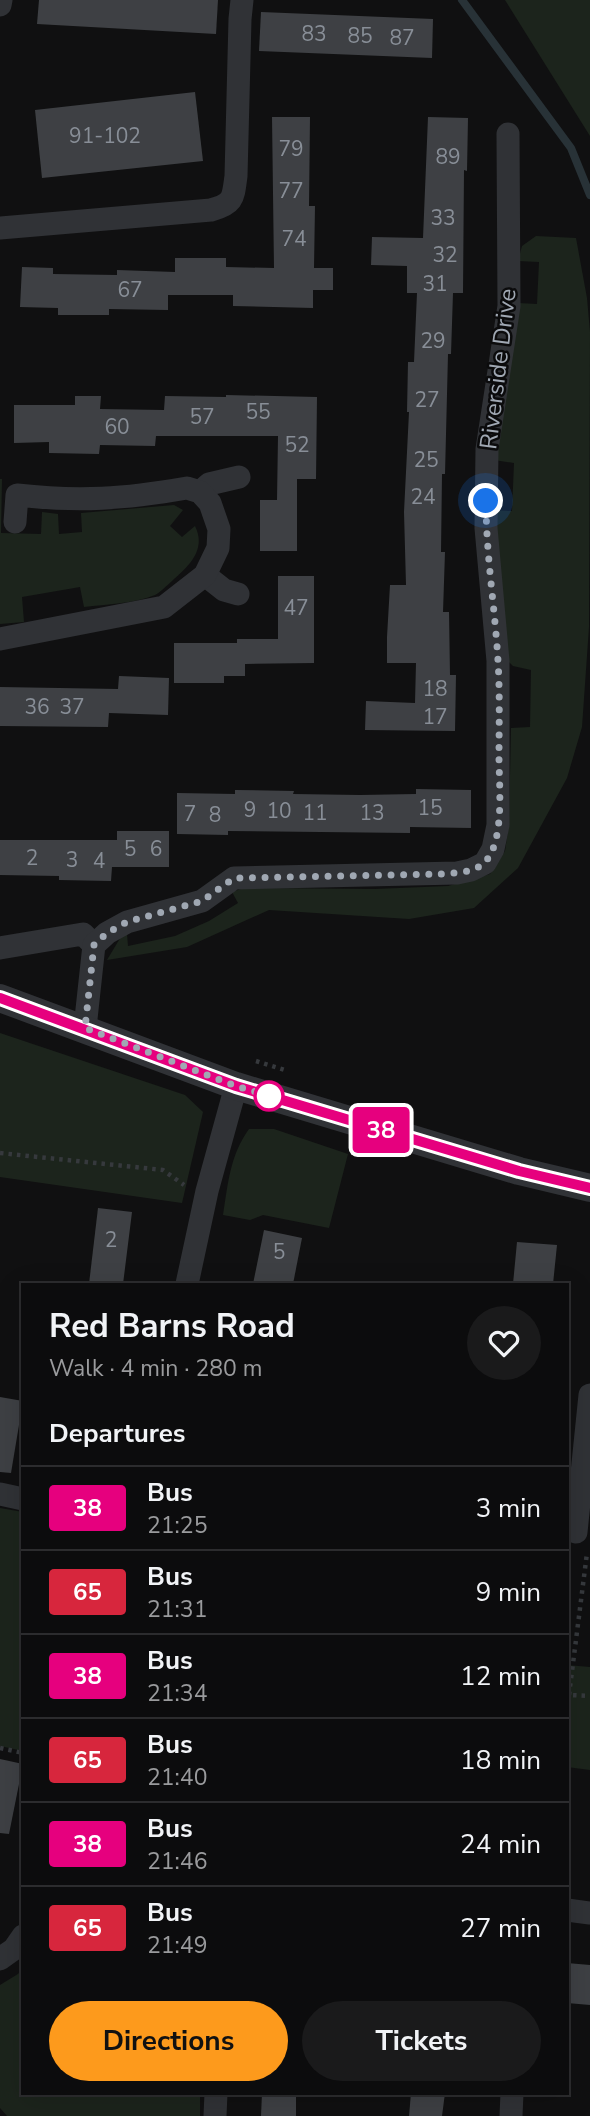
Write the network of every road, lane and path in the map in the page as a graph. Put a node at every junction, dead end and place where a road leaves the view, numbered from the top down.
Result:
1 (242, 0) edge
2 (508, 134) dead end
3 (0, 228) edge
4 (239, 477) dead end
5 (200, 492) junction
6 (15, 522) dead end
7 (205, 575) junction
8 (238, 594) dead end
9 (0, 639) edge
10 (94, 945) junction
11 (0, 948) edge
12 (0, 998) edge
13 (85, 1028) junction
14 (236, 1086) junction
15 (0, 1153) edge
16 (192, 1182) dead end
17 (590, 1188) edge
18 (187, 1283) edge
19 (590, 1395) edge
20 (0, 1494) edge
21 (21, 1499) edge
22 (581, 1533) edge
23 (569, 1684) edge
24 (590, 1696) edge
25 (569, 1697) edge
26 (0, 1748) edge
27 (21, 1753) edge
28 (569, 1910) edge
29 (590, 1913) edge
30 (21, 1938) edge
31 (0, 1959) edge
32 (216, 2095) edge
33 (512, 2095) edge
34 (215, 2116) edge
35 (511, 2116) edge

1 - 3 street
2 - 10 street, Riverside Drive
4 - 5 street
5 - 6 street
5 - 7 street
7 - 8 street
7 - 9 street
10 - 11 street
10 - 13 street
12 - 13 street
13 - 14 street
14 - 17 street
14 - 18 street
15 - 16 path
19 - 22 street
20 - 21 street
22 - 23 path
24 - 25 path
26 - 27 path
28 - 29 street
30 - 31 street
32 - 34 street
33 - 35 street

